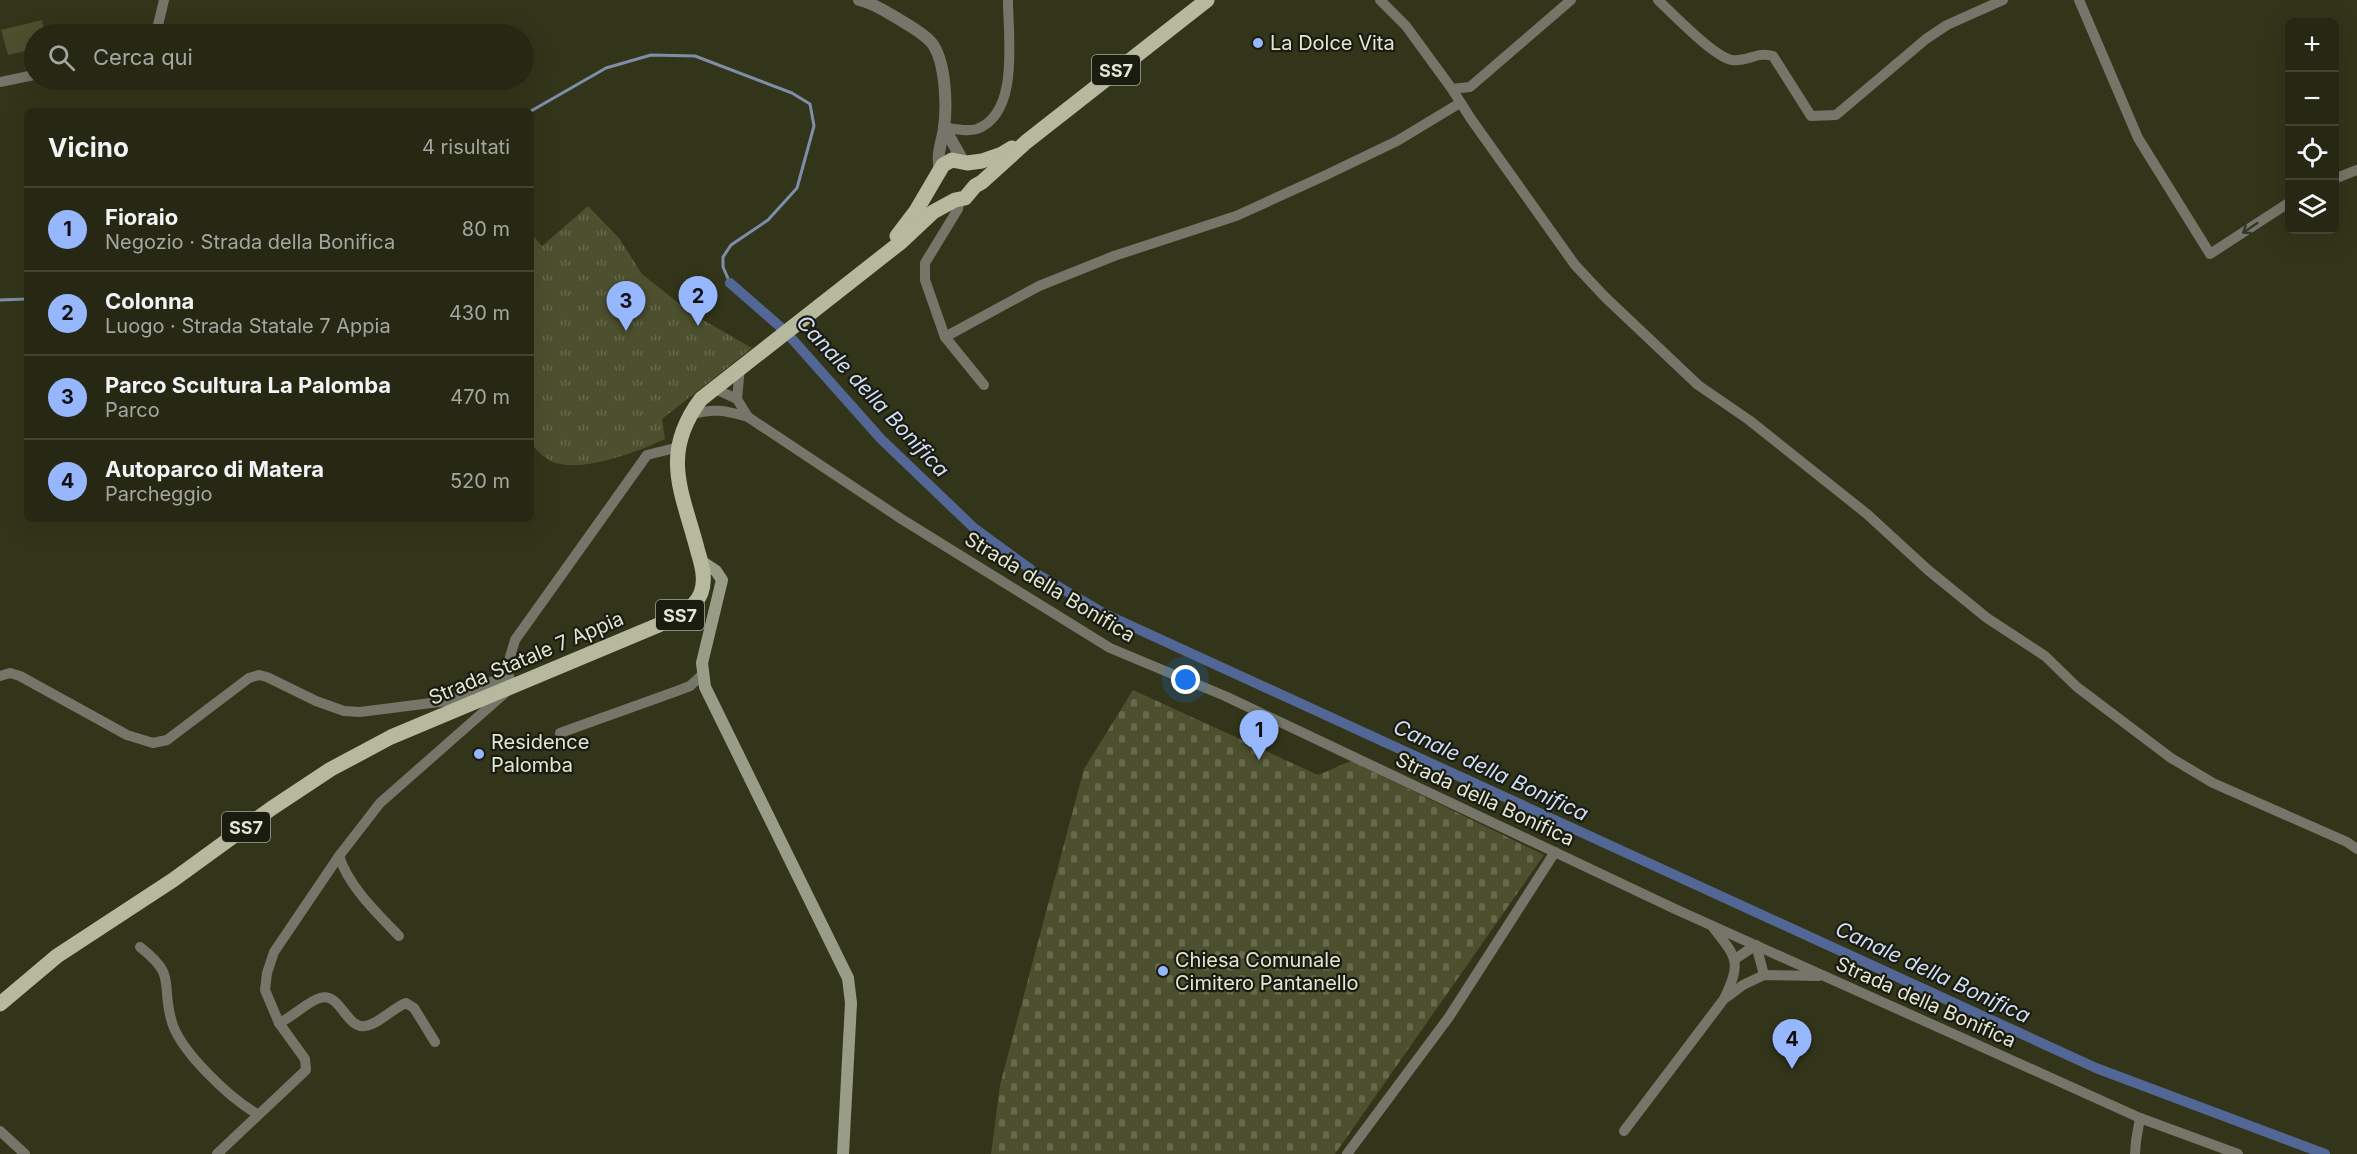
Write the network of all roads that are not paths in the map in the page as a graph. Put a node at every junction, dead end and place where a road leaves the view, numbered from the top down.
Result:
1 (164, 0) edge
2 (860, 0) edge
3 (1008, 0) edge
4 (1207, 0) edge
5 (1380, 0) edge
6 (1571, 0) edge
7 (1658, 0) edge
8 (2002, 0) edge
9 (2079, 0) edge
10 (158, 24) edge
11 (24, 77) edge
12 (0, 82) edge
13 (1452, 89) junction
14 (1461, 103) junction
15 (944, 128) junction
16 (1026, 142) junction
17 (965, 162) junction
18 (2357, 170) edge
19 (938, 174) junction
20 (2339, 177) edge
21 (975, 186) junction
22 (958, 200) junction
23 (2285, 205) edge
24 (886, 252) junction
25 (945, 337) junction
26 (740, 367) junction
27 (984, 385) dead end
28 (713, 388) junction
29 (737, 399) junction
30 (723, 410) junction
31 (689, 416) junction
32 (748, 417) junction
33 (679, 447) junction
34 (701, 561) junction
35 (702, 675) junction
36 (0, 676) edge
37 (510, 680) junction
38 (560, 733) dead end
39 (2357, 849) edge
40 (1555, 852) junction
41 (339, 856) junction
42 (1712, 925) junction
43 (399, 936) dead end
44 (1756, 945) junction
45 (140, 947) dead end
46 (1735, 959) junction
47 (1764, 975) junction
48 (1823, 975) junction
49 (1724, 999) junction
50 (0, 1004) edge
51 (279, 1023) junction
52 (435, 1042) dead end
53 (257, 1114) junction
54 (2140, 1118) junction
55 (0, 1131) edge
56 (1624, 1131) dead end
57 (25, 1154) edge
58 (217, 1154) edge
59 (843, 1154) edge
60 (1347, 1154) edge
61 (2135, 1154) edge
62 (2238, 1154) edge

1 - 10 street
2 - 15 street
3 - 15 street
4 - 16 main road, Strada Statale 7 Appia / SS7
5 - 13 street
6 - 13 street
7 - 8 street
23 -> 9 street
11 - 12 street
13 - 14 street
14 - 25 street
14 - 39 street
15 - 17 street
15 - 19 street
16 - 17 main road, Strada Statale 7 Appia / SS7
16 - 21 main road, Strada Statale 7 Appia / SS7
17 - 19 main road, Strada Statale 7 Appia / SS7
17 - 21 main road
18 - 20 street
19 - 22 main road
19 - 24 main road, Strada Statale 7 Appia / SS7
21 - 22 main road, Strada Statale 7 Appia / SS7
22 - 24 main road, Strada Statale 7 Appia / SS7
22 - 25 street
24 - 26 main road, Strada Statale 7 Appia / SS7
25 - 27 street
26 - 28 main road, Strada Statale 7 Appia / SS7
26 - 29 street
28 - 29 street
28 - 30 street
28 - 31 main road, Strada Statale 7 Appia / SS7
29 - 32 street
30 - 31 street
30 - 32 street
31 - 33 main road, Strada Statale 7 Appia / SS7
32 - 40 street, Strada della Bonifica
33 - 34 main road, Strada Statale 7 Appia / SS7
33 - 37 street
34 - 35 main road
34 - 37 main road, Strada Statale 7 Appia / SS7
35 - 38 street
35 - 59 main road
36 - 37 street
37 - 41 street
37 - 50 main road, Strada Statale 7 Appia / SS7
40 - 42 street, Strada della Bonifica
40 - 60 street
41 - 43 street
41 - 51 street
42 - 44 street, Strada della Bonifica
42 - 46 street
44 - 46 street
44 - 47 street
44 - 48 street, Strada della Bonifica
45 - 53 street
46 - 49 street
47 - 48 street
47 - 49 street
48 - 54 street, Strada della Bonifica
49 - 56 street
51 - 52 street
51 - 53 street
53 - 58 street
54 - 61 street
54 - 62 street, Strada della Bonifica
55 - 57 street

